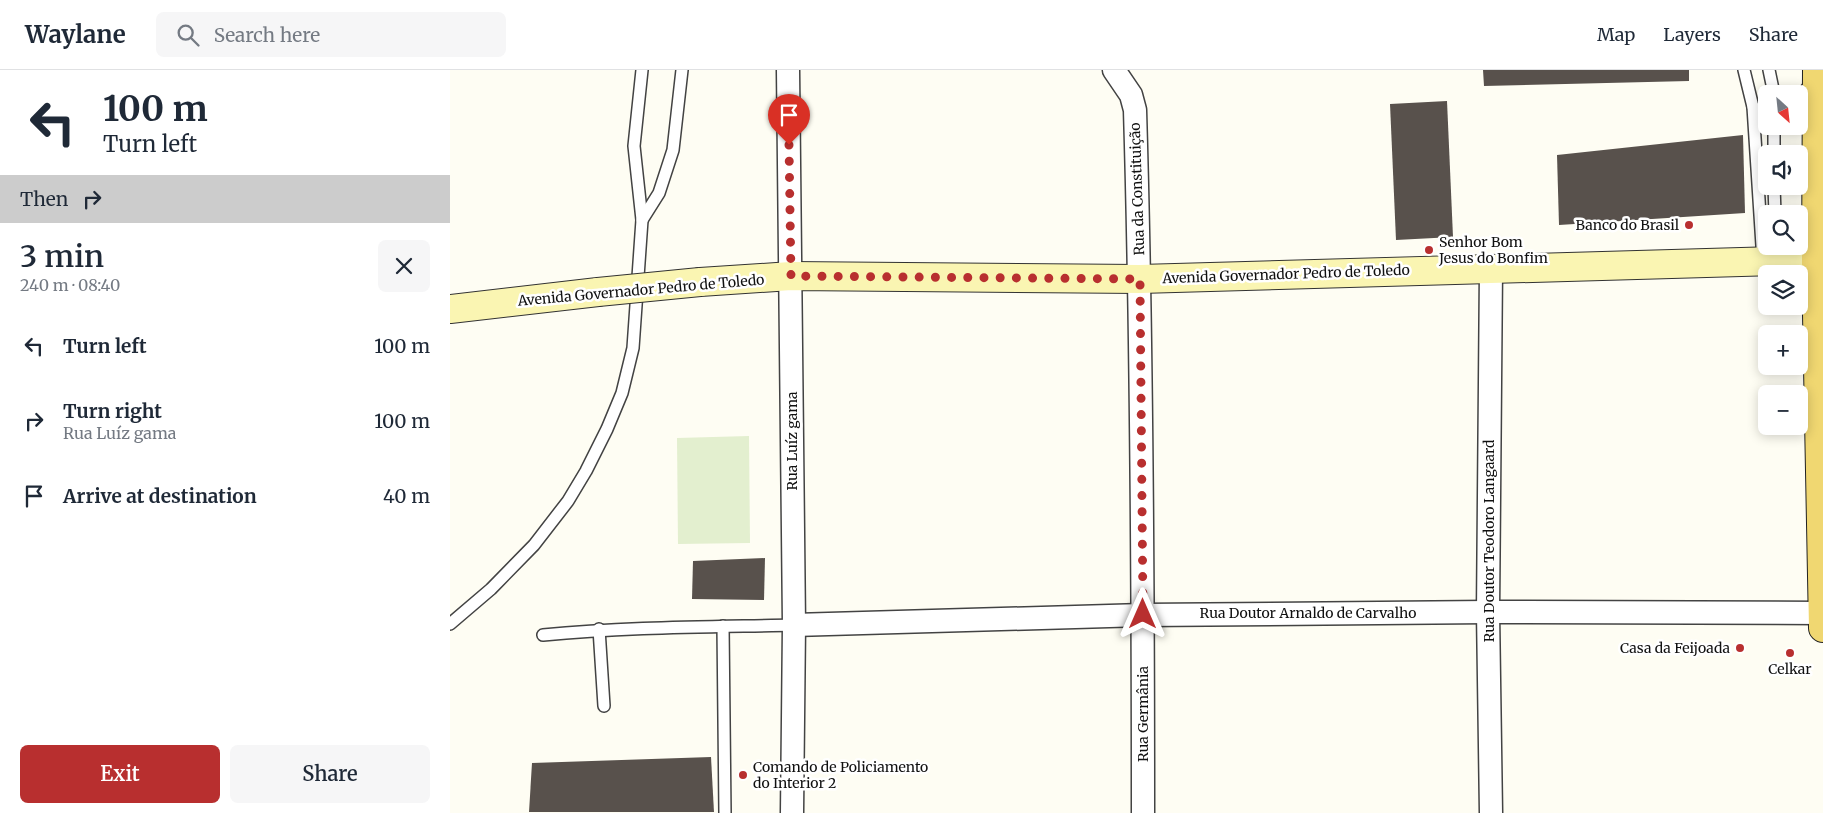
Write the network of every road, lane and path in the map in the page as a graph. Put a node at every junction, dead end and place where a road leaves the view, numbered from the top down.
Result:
1 (642, 70) edge
2 (682, 70) edge
3 (788, 70) edge
4 (1114, 70) edge
5 (1744, 70) edge
6 (1769, 70) edge
7 (1817, 74) edge
8 (1772, 85) edge
9 (1808, 86) edge
10 (1753, 107) junction
11 (1758, 110) edge
12 (642, 220) junction
13 (1771, 256) edge
14 (1819, 262) edge
15 (1491, 268) junction
16 (791, 276) junction
17 (1140, 279) junction
18 (450, 309) edge
19 (1488, 612) junction
20 (1823, 613) edge
21 (1143, 614) junction
22 (450, 624) edge
23 (794, 625) junction
24 (723, 626) junction
25 (1823, 628) edge
26 (599, 629) junction
27 (543, 635) dead end
28 (604, 706) dead end
29 (725, 813) edge
30 (792, 813) edge
31 (1143, 813) edge
32 (1491, 813) edge

1 - 12 lane
2 - 12 lane
3 - 16 street, Rua Luíz gama
4 - 17 street, Rua da Constituição
5 - 10 lane
6 - 8 lane
7 - 9 lane
7 - 14 main road
10 - 11 lane
10 - 13 lane
12 - 22 lane
13 - 14 main road, Avenida Governador Pedro de Toledo
13 - 15 main road, Avenida Governador Pedro de Toledo
14 - 20 main road
15 - 17 main road, Avenida Governador Pedro de Toledo
15 - 19 street, Rua Doutor Teodoro Langaard
16 - 17 main road, Avenida Governador Pedro de Toledo
16 - 18 main road, Avenida Governador Pedro de Toledo, bridge
16 - 23 street, Rua Luíz gama
17 - 21 street, Rua da Constituição
19 - 20 street, Rua Doutor Arnaldo de Carvalho
19 - 21 street, Rua Doutor Arnaldo de Carvalho
19 - 32 street, Rua Doutor Teodoro Langaard
20 - 25 main road
21 - 23 street, Rua Doutor Arnaldo de Carvalho
21 - 31 street, Rua Germânia
23 - 24 lane
23 - 30 street, Rua Luíz gama
24 - 26 lane
24 - 29 lane
26 - 27 lane
26 - 28 lane

